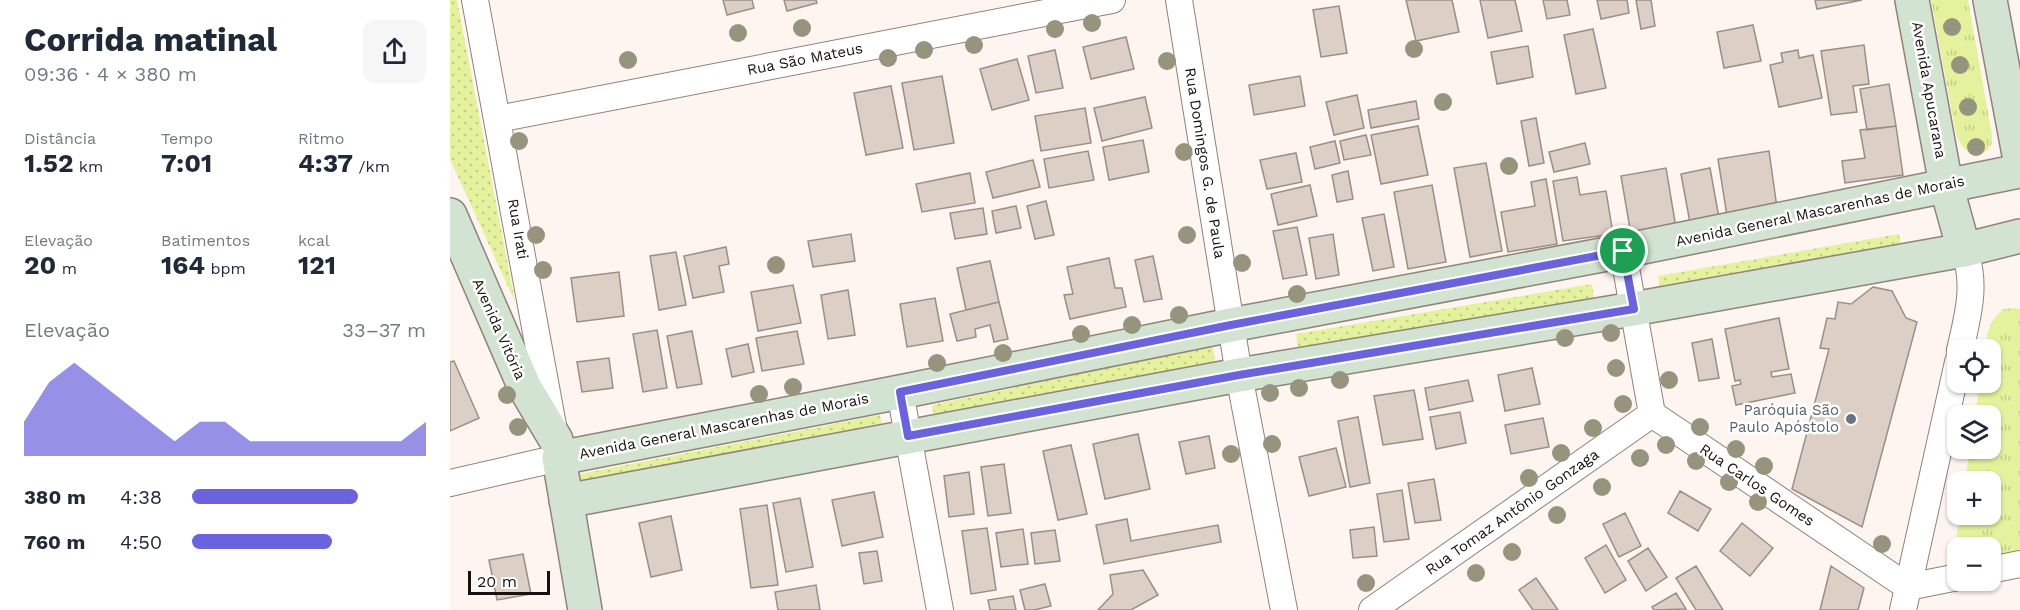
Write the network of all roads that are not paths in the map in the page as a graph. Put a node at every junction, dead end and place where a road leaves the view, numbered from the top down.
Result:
1 (476, 0) edge
2 (1112, 0) edge
3 (1179, 0) edge
4 (1912, 0) edge
5 (1990, 0) edge
6 (498, 119) junction
7 (2020, 160) edge
8 (2020, 171) edge
9 (1946, 185) junction
10 (450, 215) edge
11 (2020, 236) edge
12 (1964, 250) junction
13 (1623, 251) junction
14 (1634, 309) junction
15 (1231, 325) junction
16 (1962, 339) edge
17 (1239, 375) junction
18 (900, 392) junction
19 (1951, 393) edge
20 (1652, 414) junction
21 (908, 436) junction
22 (558, 449) junction
23 (450, 483) edge
24 (566, 501) junction
25 (2020, 564) edge
26 (2001, 568) edge
27 (1947, 581) edge
28 (1906, 598) edge
29 (585, 610) edge
30 (940, 610) edge
31 (1284, 610) edge
32 (1372, 610) edge

1 - 6 street, Rua Irati
2 - 6 street, Rua São Mateus
3 - 15 street, Rua Domingos G. de Paula
4 - 9 street, Avenida Apucarana
5 - 7 street
6 - 22 street, Rua Irati
8 - 9 street, Avenida General Mascarenhas de Morais
9 - 12 street, Avenida Apucarana
9 - 13 street, Avenida General Mascarenhas de Morais
10 - 22 street, Avenida Vitória
11 - 12 street
12 - 14 street
12 - 16 street
13 - 14 street
13 - 15 street, Avenida General Mascarenhas de Morais
14 - 17 street
14 - 20 street
15 - 17 street, Rua Domingos G. de Paula
15 - 18 street, Avenida General Mascarenhas de Morais
17 - 21 street
17 - 31 street, Rua Domingos G. de Paula
18 - 21 street
18 - 22 street, Avenida General Mascarenhas de Morais
19 - 28 street
20 - 28 street, Rua Carlos Gomes
20 - 32 street, Rua Tomaz Antônio Gonzaga
21 - 24 street
21 - 30 street
22 - 23 street
22 - 24 street, Avenida Vitória
24 - 29 street, Avenida Vitória
25 - 26 street
27 - 28 street

